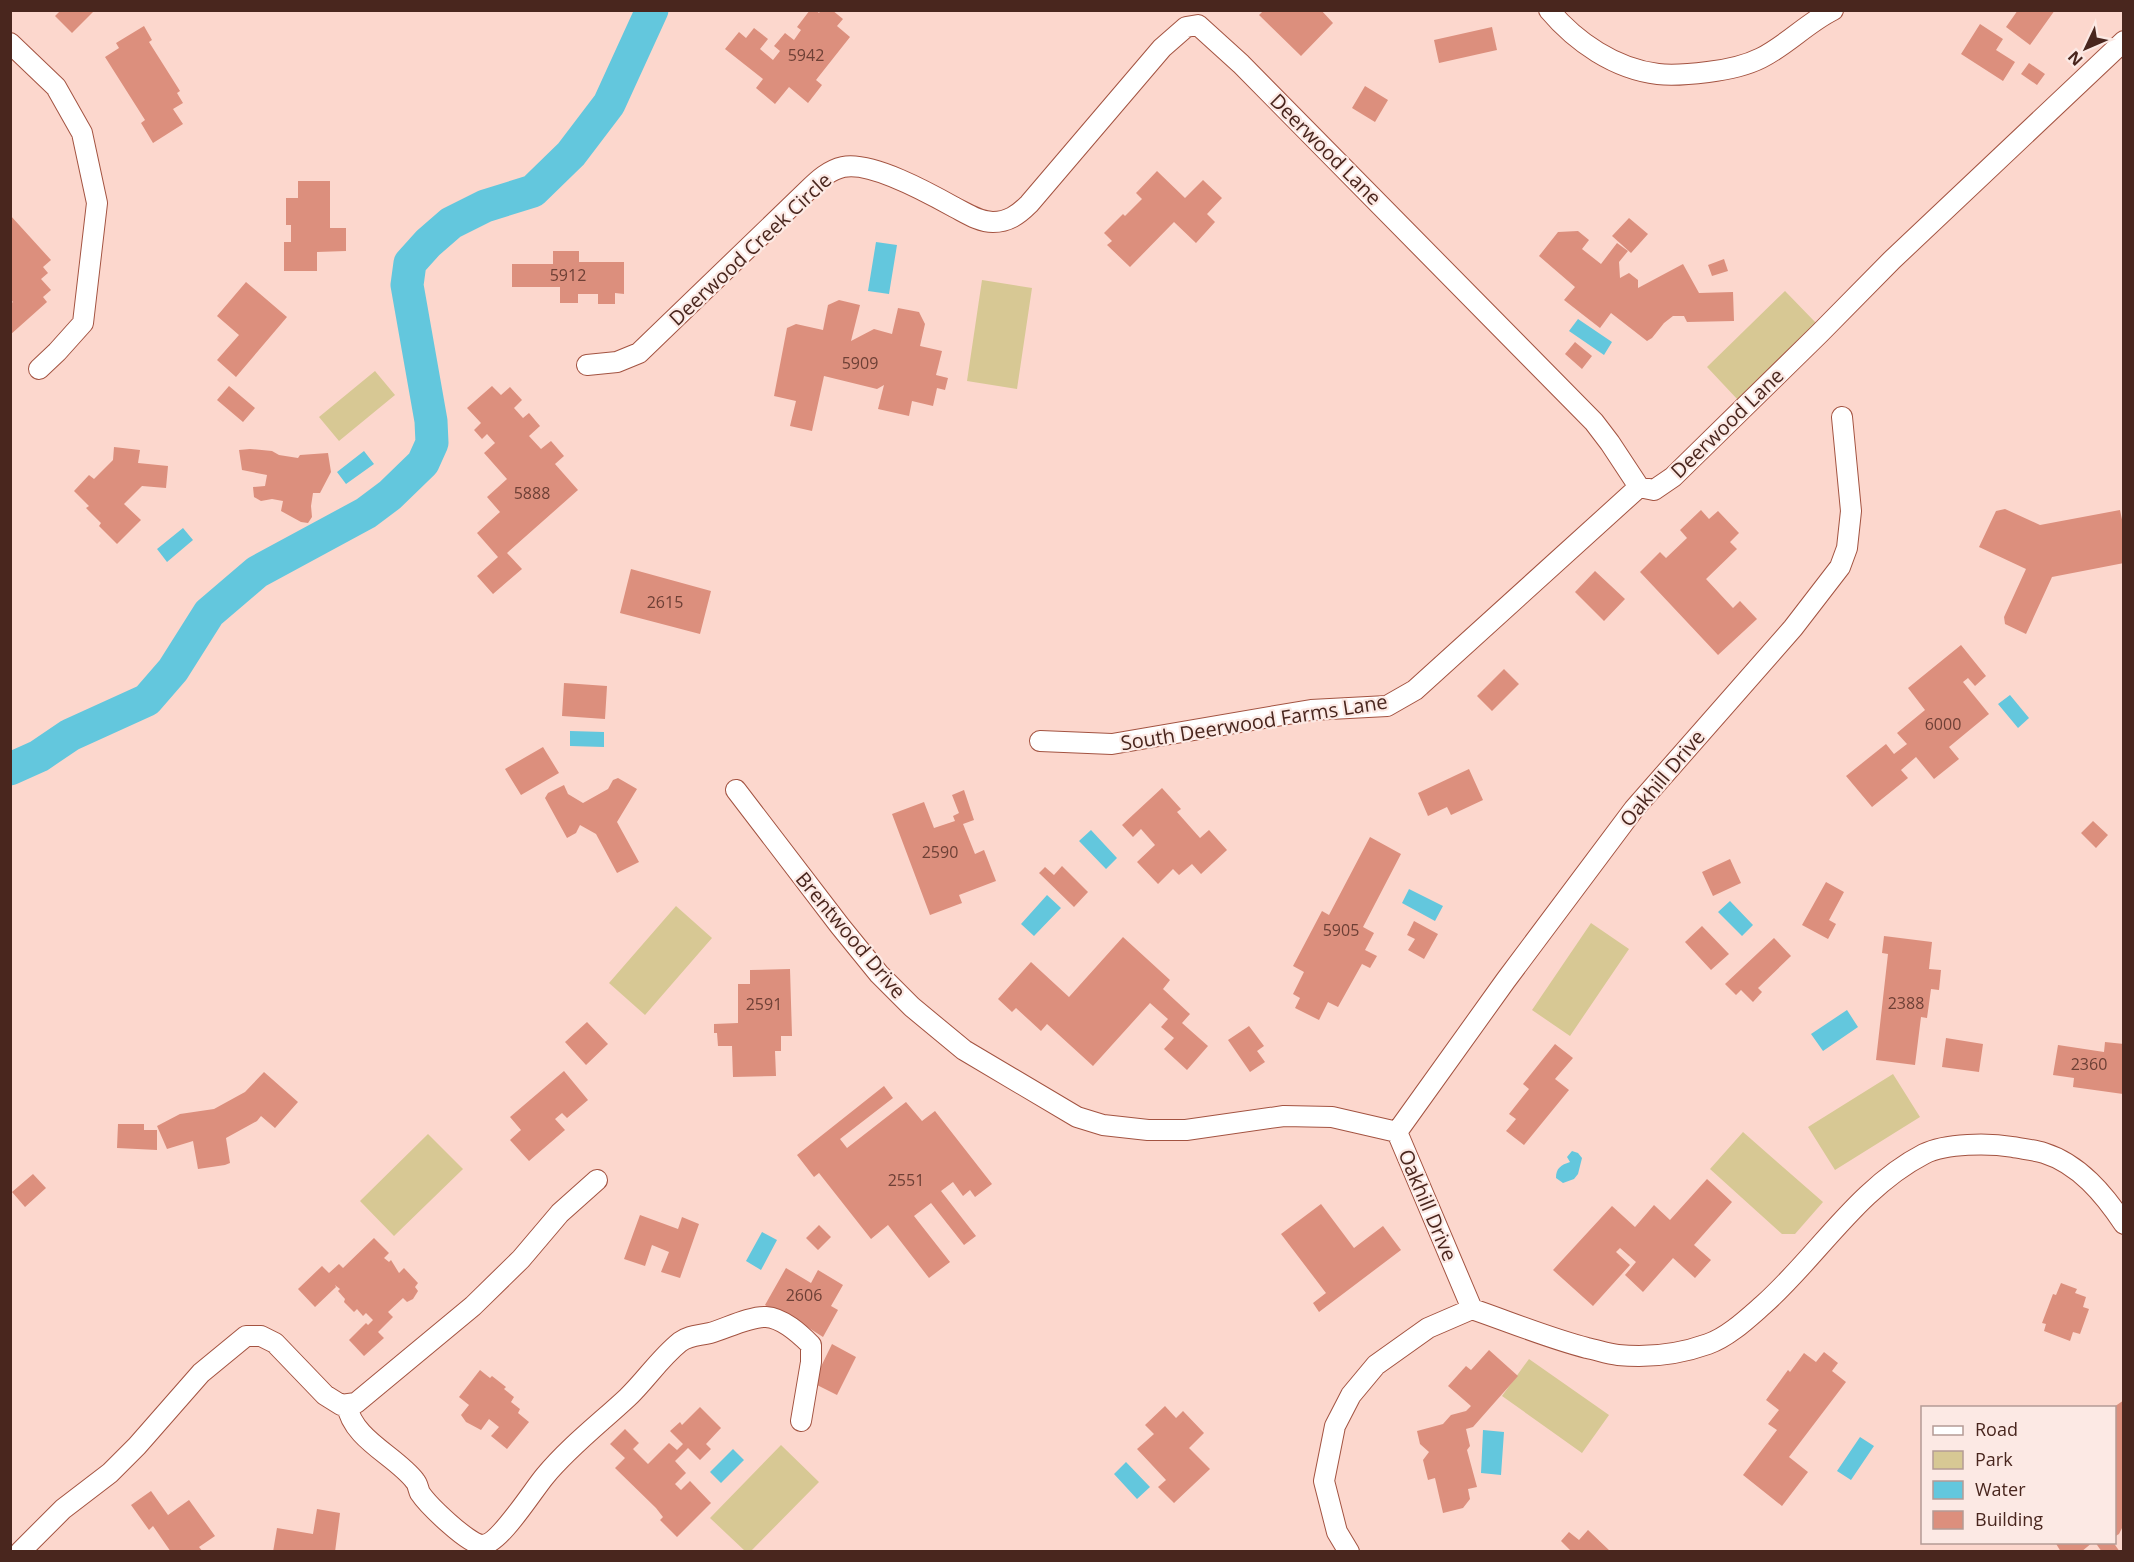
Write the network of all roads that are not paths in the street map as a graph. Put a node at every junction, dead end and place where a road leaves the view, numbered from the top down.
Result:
1 (1549, 10) edge
2 (1833, 10) edge
3 (1186, 27) joint
4 (2124, 41) edge
5 (10, 43) edge
6 (587, 365) dead end
7 (39, 369) dead end
8 (1842, 417) dead end
9 (1639, 487) junction
10 (1040, 741) dead end
11 (736, 790) dead end
12 (1396, 1132) junction
13 (597, 1180) dead end
14 (2124, 1224) edge
15 (1472, 1309) junction
16 (347, 1405) junction
17 (801, 1421) dead end
18 (20, 1551) edge
19 (1349, 1551) edge

1 - 2 street
3 - 6 street, Deerwood Creek Circle
3 - 9 street, Deerwood Lane
4 - 9 street, Deerwood Lane
5 - 7 street
8 - 12 street, Oakhill Drive
9 - 10 street, South Deerwood Farms Lane
11 - 12 street, Brentwood Drive
12 - 15 street, Oakhill Drive
13 - 16 street
14 - 15 street
15 - 19 street
16 - 17 street
16 - 18 street

